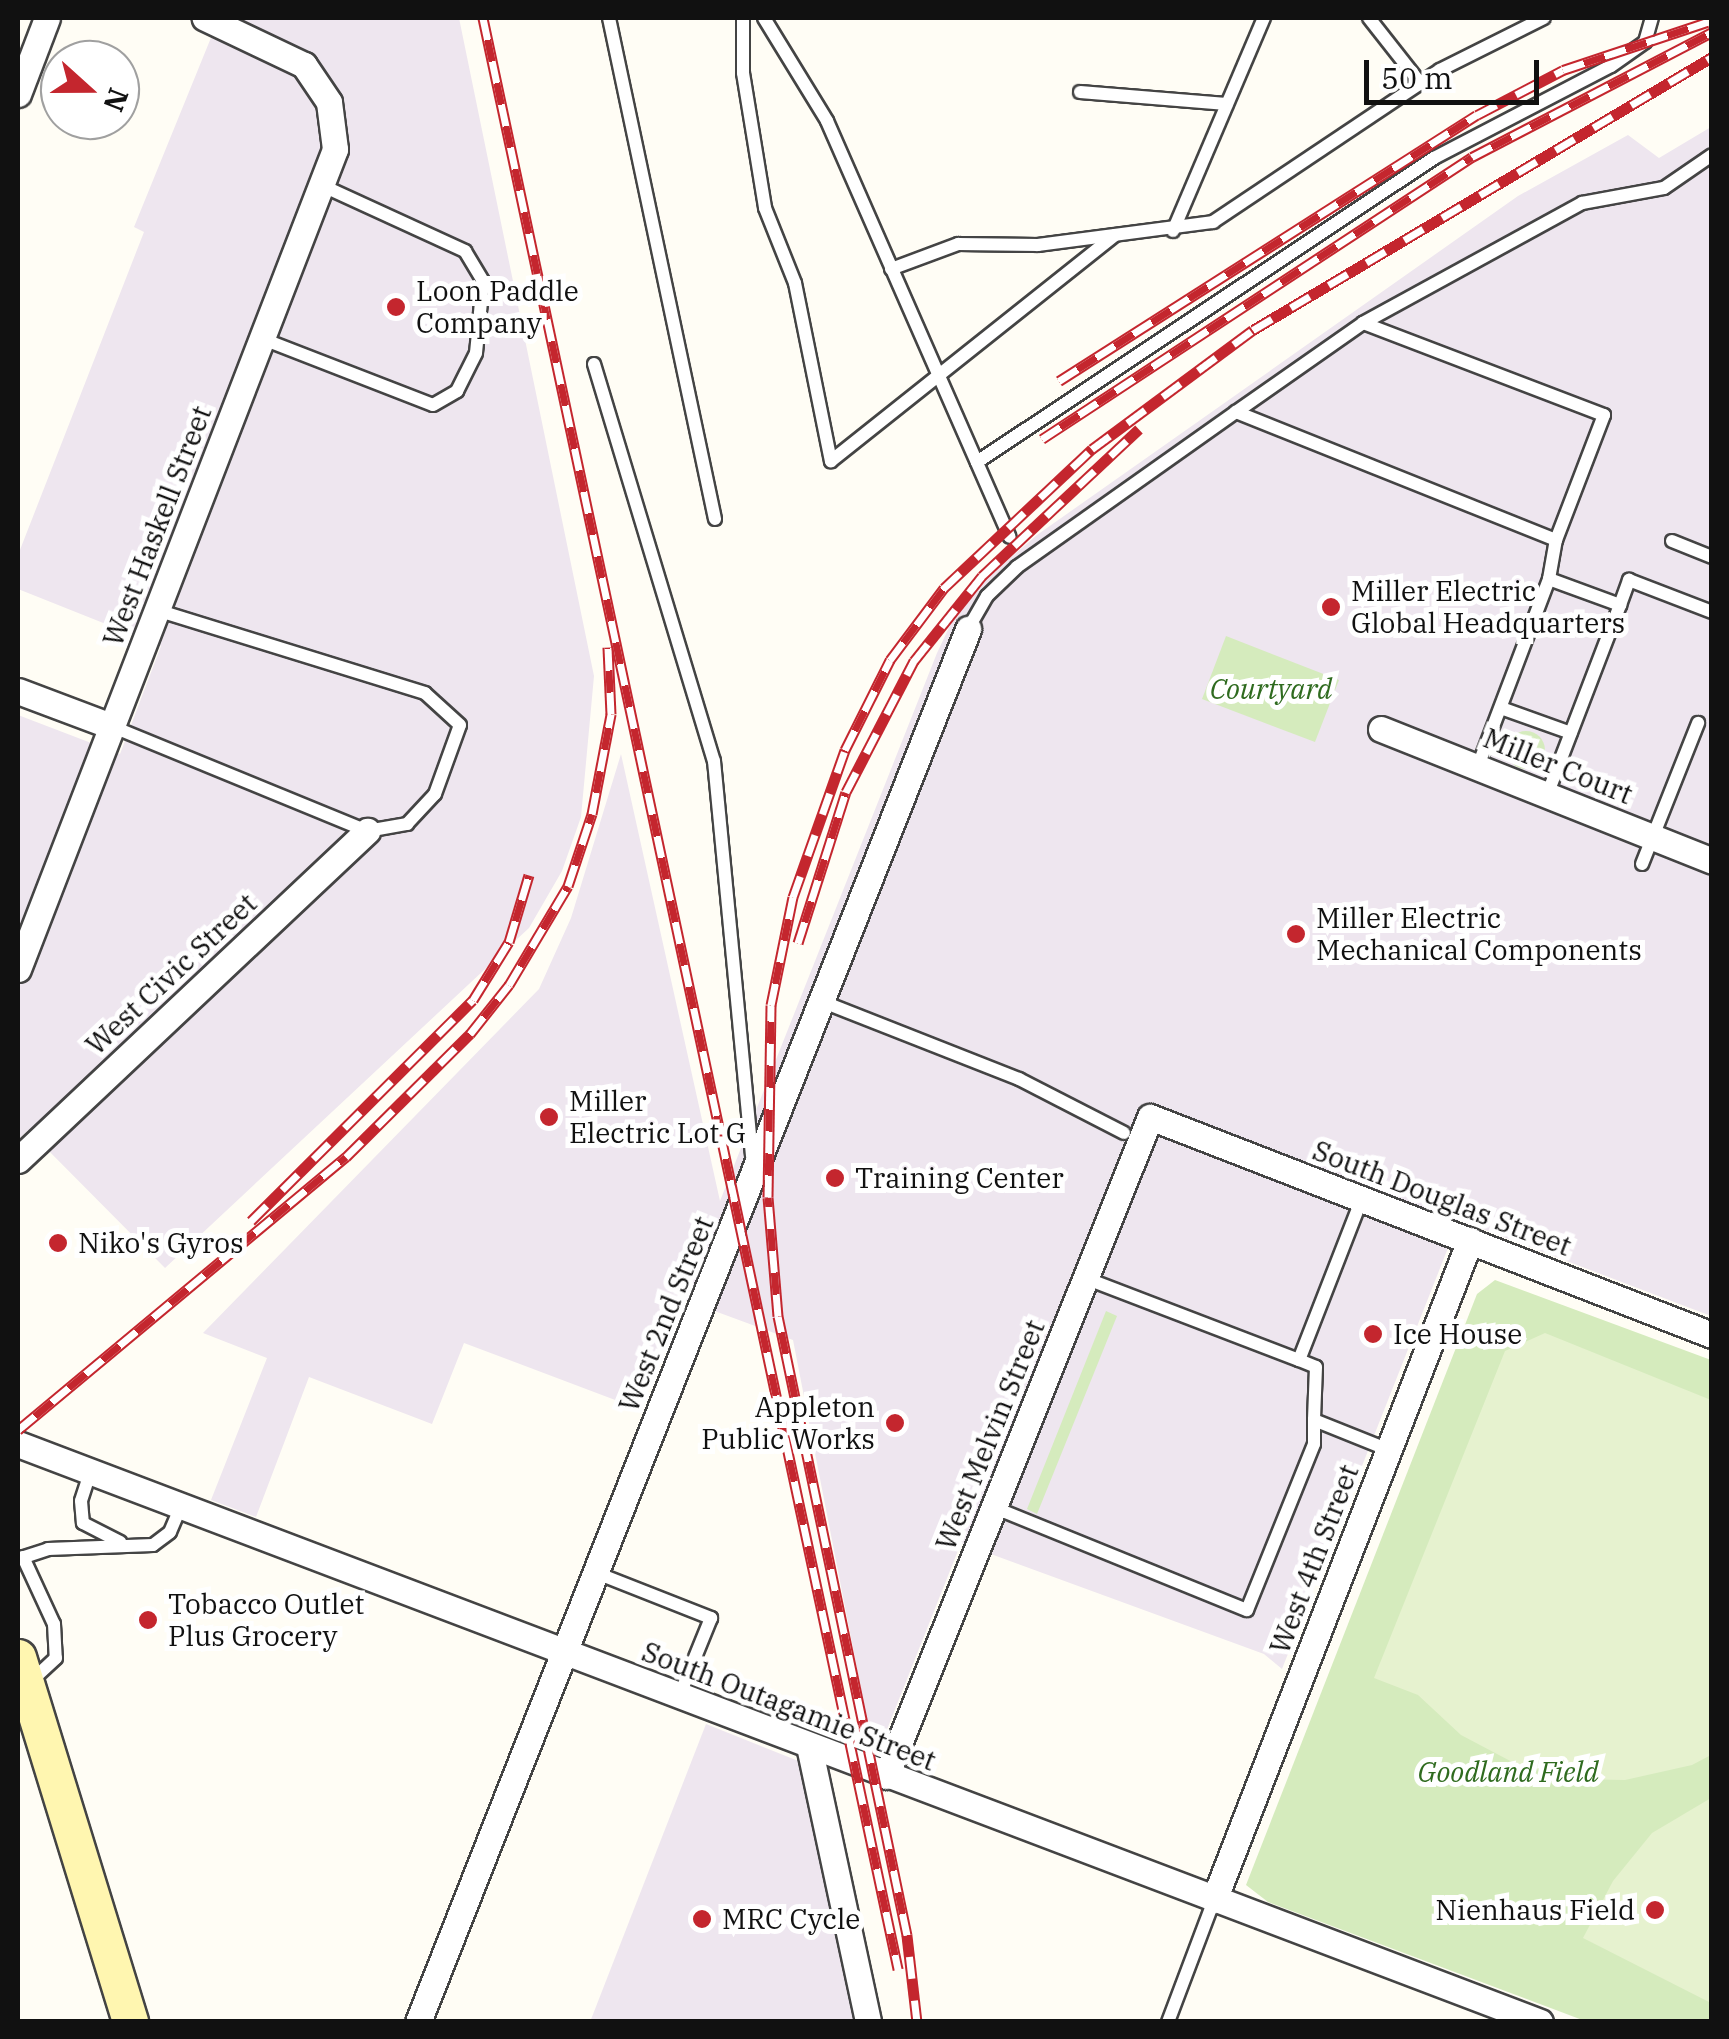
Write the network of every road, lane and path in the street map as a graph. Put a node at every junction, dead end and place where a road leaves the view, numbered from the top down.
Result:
1 (48, 18) edge
2 (205, 18) edge
3 (609, 18) edge
4 (742, 18) edge
5 (764, 18) edge
6 (1264, 18) edge
7 (1369, 18) edge
8 (1544, 18) edge
9 (1652, 18) edge
10 (1420, 84) junction
11 (1080, 92) dead end
12 (18, 94) edge
13 (1227, 104) junction
14 (1712, 155) edge
15 (323, 186) junction
16 (1173, 231) junction
17 (1115, 235) junction
18 (891, 269) junction
19 (1363, 323) junction
20 (263, 339) junction
21 (594, 364) dead end
22 (939, 376) junction
23 (1236, 412) junction
24 (976, 462) junction
25 (715, 519) dead end
26 (1010, 537) dead end
27 (1556, 540) junction
28 (1672, 542) dead end
29 (1712, 557) edge
30 (1549, 579) junction
31 (1620, 604) junction
32 (156, 610) junction
33 (1712, 612) edge
34 (968, 628) joint
35 (18, 690) edge
36 (1500, 708) junction
37 (1698, 724) dead end
38 (111, 726) junction
39 (1381, 729) dead end
40 (1571, 734) junction
41 (1478, 766) junction
42 (1548, 794) junction
43 (366, 830) junction
44 (1653, 838) junction
45 (1712, 862) edge
46 (1642, 864) dead end
47 (18, 969) edge
48 (821, 1001) junction
49 (1150, 1117) joint
50 (1124, 1132) dead end
51 (18, 1160) edge
52 (753, 1176) junction
53 (1362, 1198) junction
54 (1470, 1240) junction
55 (1085, 1278) junction
56 (1712, 1336) edge
57 (1299, 1360) junction
58 (1314, 1420) junction
59 (18, 1444) edge
60 (1389, 1450) junction
61 (90, 1472) junction
62 (181, 1506) junction
63 (993, 1507) junction
64 (123, 1543) junction
65 (20, 1558) edge
66 (594, 1572) junction
67 (562, 1652) junction
68 (22, 1671) edge
69 (679, 1696) junction
70 (809, 1746) junction
71 (886, 1776) junction
72 (1214, 1900) junction
73 (130, 2022) edge
74 (418, 2022) edge
75 (868, 2022) edge
76 (1168, 2022) edge
77 (1540, 2022) edge

1 - 12 street
2 - 15 street, West Haskell Street
3 - 25 lane
4 - 22 lane
5 - 18 lane
6 - 13 lane
7 - 10 lane
8 - 10 lane
9 - 24 lane
10 - 16 lane
11 - 13 lane
13 - 16 lane
14 - 19 lane
15 - 20 street, West Haskell Street
15 - 20 lane
16 - 17 lane
17 - 18 lane
17 - 22 lane
18 - 22 lane
19 - 23 lane
19 - 27 lane
20 - 32 street, West Haskell Street
21 - 52 lane
22 - 24 lane
23 - 27 lane
23 - 34 lane
24 - 26 lane
27 - 30 lane
28 - 29 lane
30 - 31 lane
30 - 36 lane
31 - 33 lane
31 - 40 lane
32 - 38 street, West Haskell Street
32 - 43 lane
34 - 48 street, West 2nd Street
35 - 38 street
36 - 40 lane
36 - 41 lane
37 - 44 lane
38 - 43 lane
38 - 47 street, West Haskell Street
39 - 41 street, Miller Court
40 - 42 lane
41 - 42 street, Miller Court
42 - 44 street, Miller Court
43 - 51 street, West Civic Street
44 - 45 street, Miller Court
44 - 46 lane
48 - 50 lane
48 - 52 street, West 2nd Street
49 - 53 street, South Douglas Street
49 - 55 street, West Melvin Street
52 - 66 street, West 2nd Street
53 - 54 street, South Douglas Street
53 - 57 lane
54 - 56 street, South Douglas Street
54 - 60 street, West 4th Street
55 - 57 lane
55 - 63 street, West Melvin Street
57 - 58 lane
58 - 60 lane
58 - 63 lane
59 - 61 street, South Outagamie Street
60 - 72 street, West 4th Street
61 - 62 street, South Outagamie Street
61 - 64 lane
62 - 64 lane
62 - 67 street, South Outagamie Street
63 - 71 street, West Melvin Street
64 - 65 lane
65 - 68 lane
66 - 67 street, West 2nd Street
66 - 69 lane
67 - 69 street, South Outagamie Street
67 - 74 street, West 2nd Street
68 - 73 main road
69 - 70 street, South Outagamie Street
70 - 71 street, South Outagamie Street
70 - 75 street
71 - 72 street, South Outagamie Street
72 - 76 lane
72 - 77 street, South Outagamie Street

